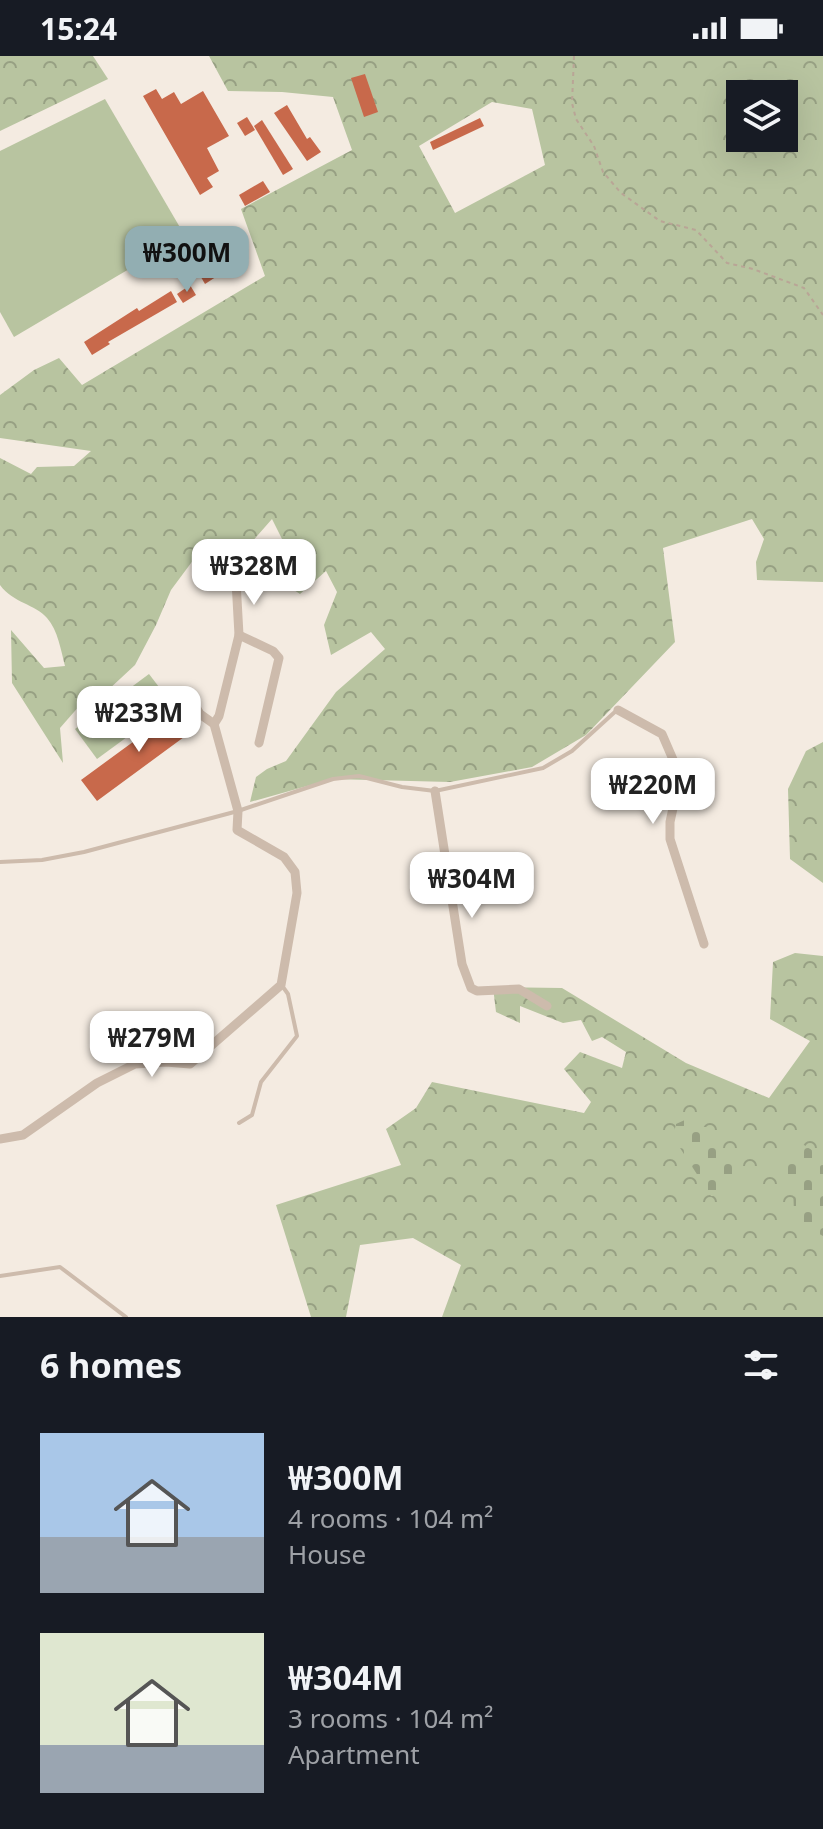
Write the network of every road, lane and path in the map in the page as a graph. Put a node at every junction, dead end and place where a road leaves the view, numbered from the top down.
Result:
1 (574, 56) edge
2 (823, 315) edge
3 (236, 581) dead end
4 (239, 635) junction
5 (190, 697) dead end
6 (618, 710) joint
7 (214, 724) junction
8 (259, 743) dead end
9 (435, 791) junction
10 (238, 811) junction
11 (0, 862) edge
12 (704, 944) dead end
13 (281, 985) junction
14 (547, 1006) dead end
15 (239, 1123) dead end
16 (0, 1139) edge
17 (0, 1276) edge
18 (126, 1317) edge

1 - 2 path
3 - 4 street
4 - 7 street
4 - 8 street
5 - 7 street
6 - 9 lane
6 - 12 street
7 - 10 street
9 - 10 lane
9 - 14 street
10 - 11 lane
10 - 13 street
13 - 15 lane
13 - 16 street
17 - 18 lane

